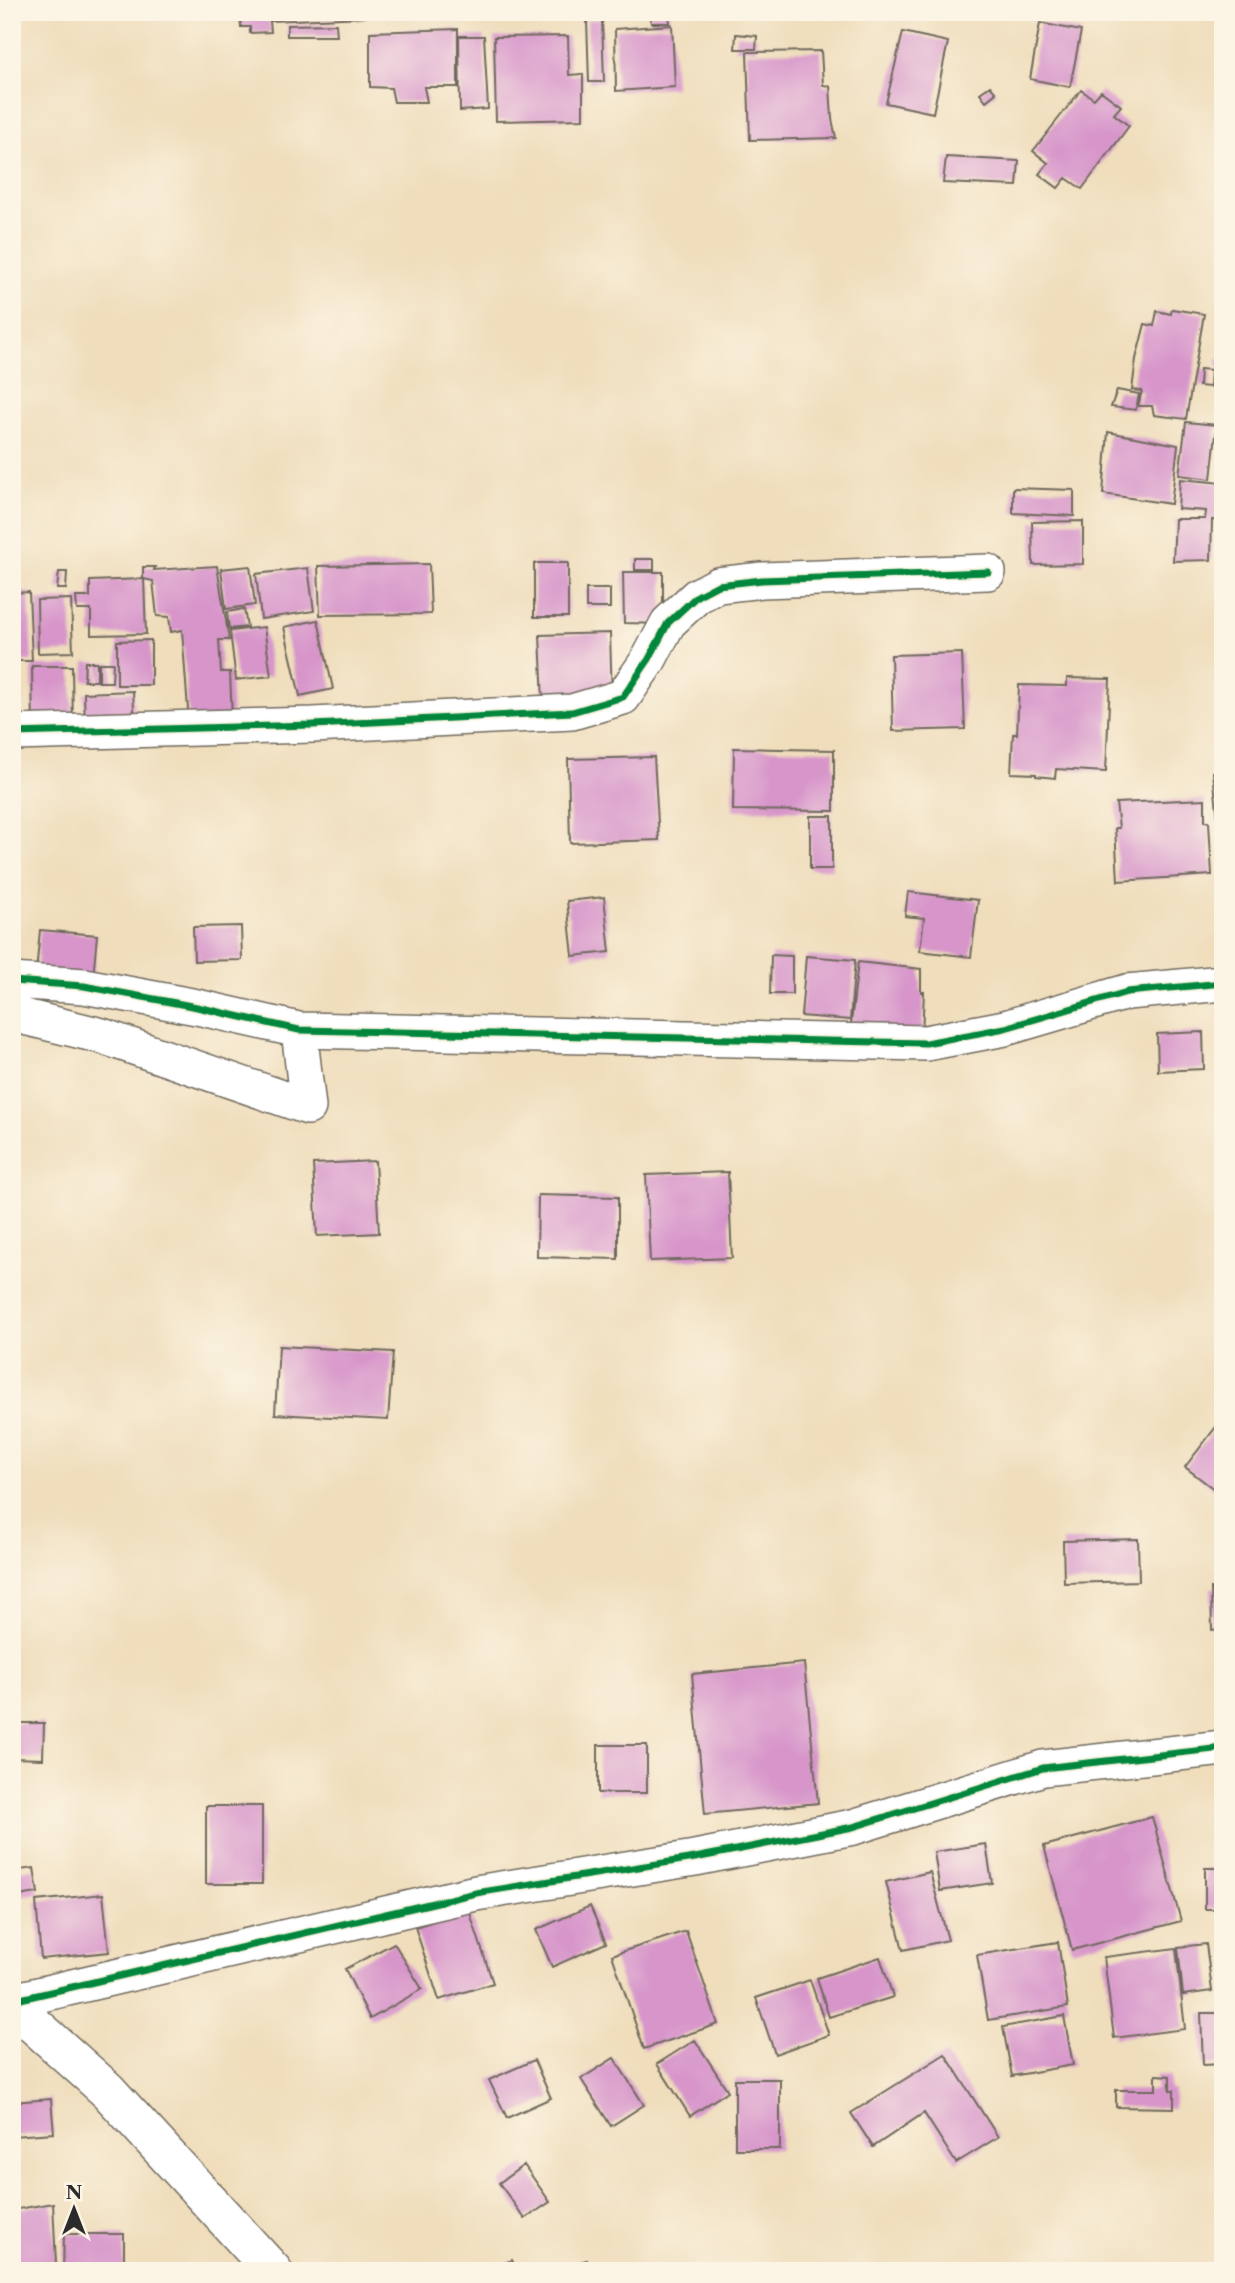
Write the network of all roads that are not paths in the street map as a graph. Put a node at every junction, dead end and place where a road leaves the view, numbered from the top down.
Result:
1 (988, 572) dead end
2 (12, 733) edge
3 (12, 981) edge
4 (1223, 983) edge
5 (12, 1014) edge
6 (299, 1030) junction
7 (1223, 1748) edge
8 (12, 2003) edge
9 (273, 2271) edge

1 - 2 street
3 - 6 street
4 - 6 street
5 - 6 street
7 - 8 street
8 - 9 street

